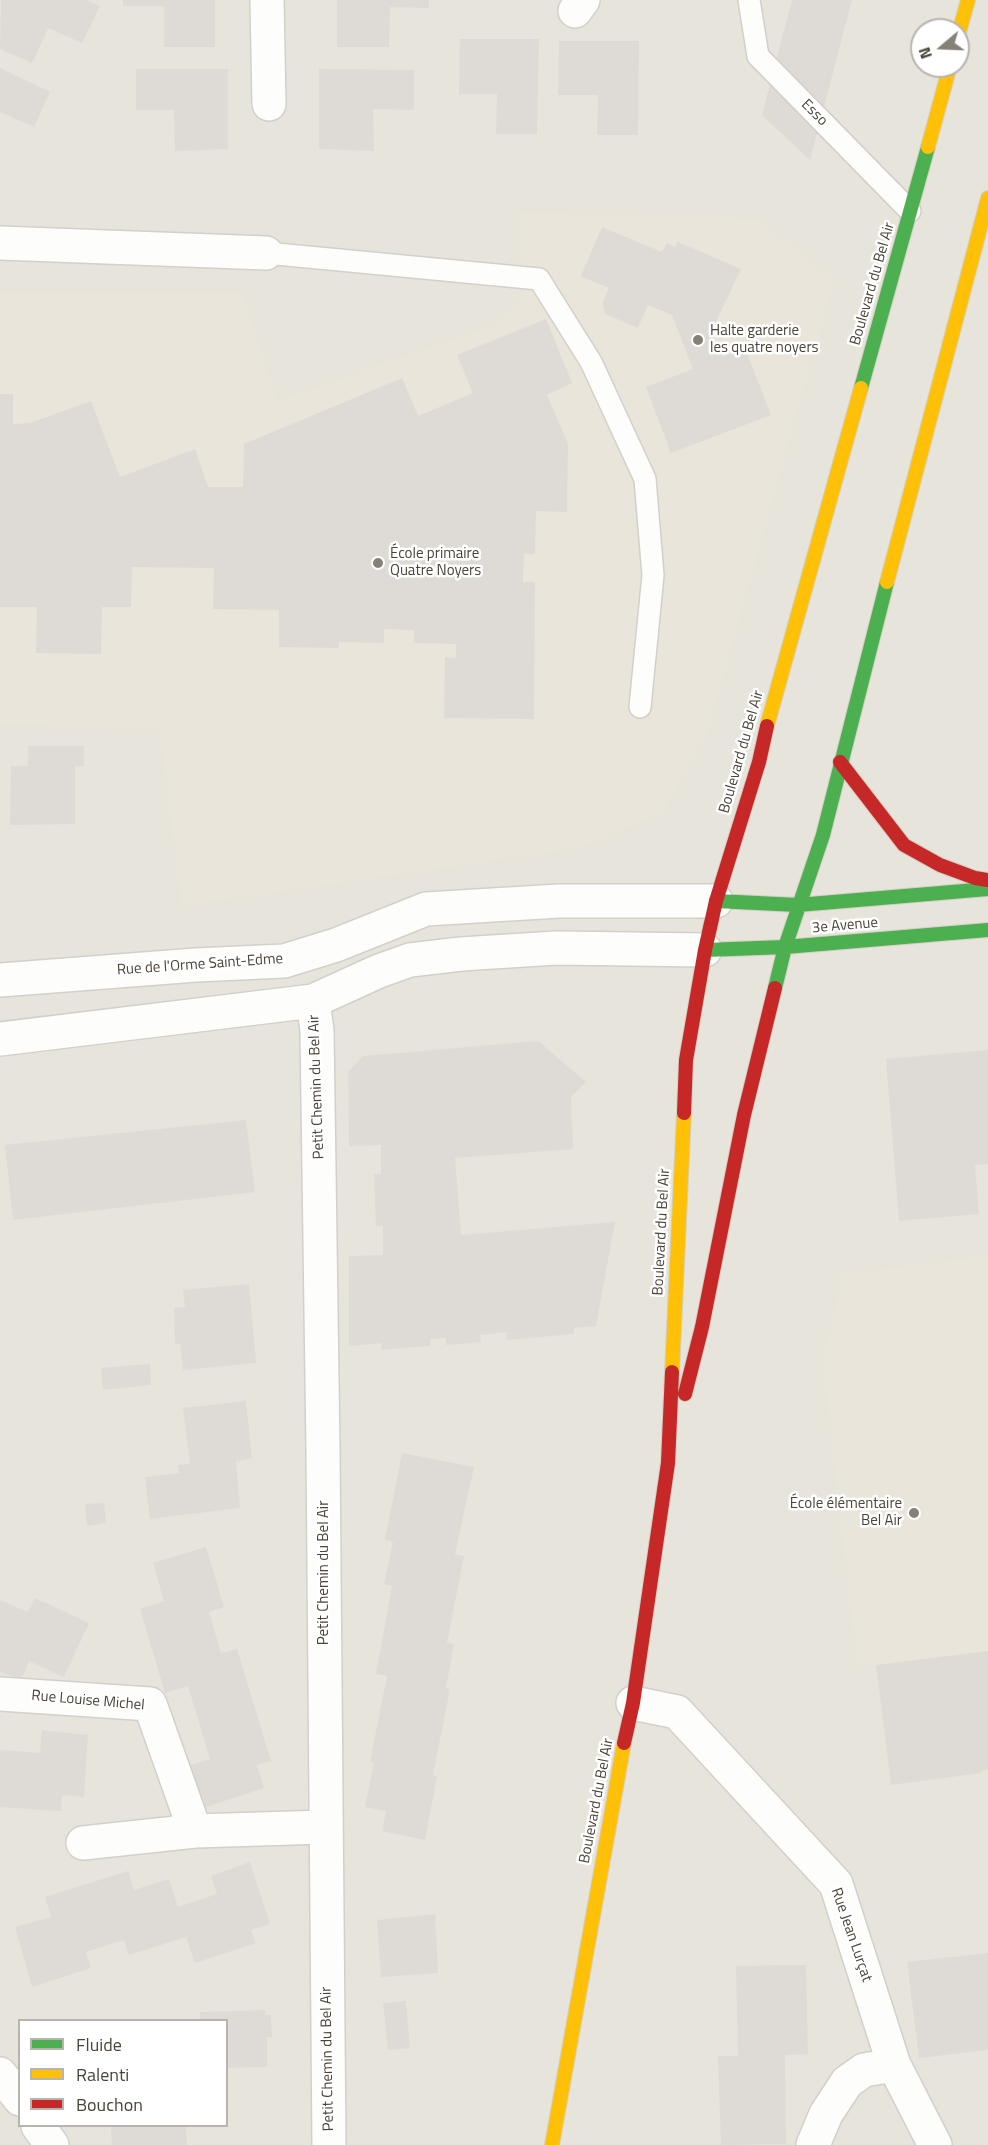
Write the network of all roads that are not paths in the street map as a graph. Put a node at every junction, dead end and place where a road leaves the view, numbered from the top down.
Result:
1 (267, 0) edge
2 (749, 0) edge
3 (968, 0) edge
4 (963, 18) edge
5 (947, 78) edge
6 (269, 104) dead end
7 (988, 198) edge
8 (910, 211) junction
9 (0, 243) edge
10 (266, 254) joint
11 (640, 707) dead end
12 (840, 762) junction
13 (988, 880) edge
14 (988, 889) edge
15 (716, 901) junction
16 (798, 905) junction
17 (988, 930) edge
18 (785, 948) junction
19 (705, 950) junction
20 (0, 980) edge
21 (313, 1001) junction
22 (0, 1039) edge
23 (668, 1463) junction
24 (0, 1694) edge
25 (633, 1703) junction
26 (325, 1827) junction
27 (195, 1831) junction
28 (83, 1843) dead end
29 (894, 2065) junction
30 (39, 2127) edge
31 (52, 2145) edge
32 (329, 2145) edge
33 (552, 2145) edge
34 (813, 2145) edge
35 (935, 2145) edge

1 - 6 street
2 - 8 lane, Esso
3 - 4 main road
5 - 8 main road, Boulevard du Bel Air
7 - 12 main road, Boulevard du Bel Air
8 - 15 main road, Boulevard du Bel Air
9 - 10 street
10 - 11 lane
12 - 13 main road
12 - 16 main road, Boulevard du Bel Air
14 - 16 main road, 3e Avenue
15 - 16 main road, 3e Avenue
15 - 19 main road, Boulevard du Bel Air
15 - 20 street, Rue de l'Orme Saint-Edme
16 - 18 main road, Boulevard du Bel Air
17 - 18 main road, 3e Avenue
18 - 19 main road, 3e Avenue
18 - 23 main road, Boulevard du Bel Air
19 - 21 street
19 - 23 main road, Boulevard du Bel Air
21 - 22 street
21 - 26 street, Petit Chemin du Bel Air
23 - 25 main road, Boulevard du Bel Air
24 - 27 street, Rue Louise Michel
25 - 29 street, Rue Jean Lurçat
25 - 33 main road, Boulevard du Bel Air
26 - 27 street
26 - 32 street, Petit Chemin du Bel Air
27 - 28 street
29 - 34 street
29 - 35 street, Rue Jean Lurçat
30 - 31 street

